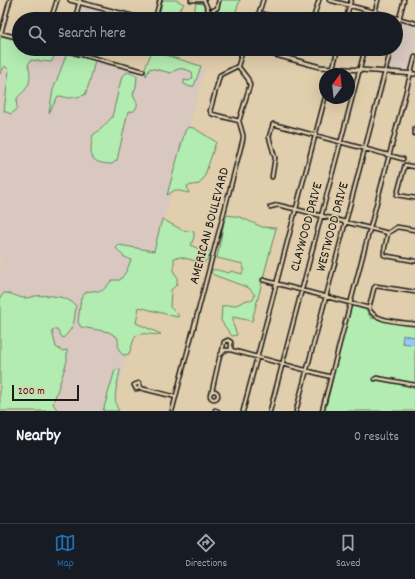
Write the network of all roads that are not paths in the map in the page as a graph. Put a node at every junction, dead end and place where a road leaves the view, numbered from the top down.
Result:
1 (10, 0) edge
2 (57, 0) edge
3 (70, 0) edge
4 (160, 0) edge
5 (191, 0) edge
6 (204, 0) edge
7 (219, 0) edge
8 (263, 0) edge
9 (319, 0) edge
10 (329, 0) edge
11 (351, 0) edge
12 (378, 0) edge
13 (404, 0) edge
14 (80, 1) edge
15 (350, 6) junction
16 (53, 12) edge
17 (77, 12) edge
18 (118, 12) edge
19 (157, 12) edge
20 (210, 12) joint
21 (259, 12) edge
22 (315, 12) edge
23 (348, 12) edge
24 (375, 12) joint
25 (401, 12) edge
26 (403, 20) edge
27 (415, 23) edge
28 (1, 33) edge
29 (12, 36) edge
30 (88, 56) edge
31 (241, 56) edge
32 (280, 56) edge
33 (336, 56) edge
34 (363, 56) edge
35 (389, 56) edge
36 (415, 57) edge
37 (238, 66) junction
38 (333, 68) joint
39 (355, 70) edge
40 (359, 70) junction
41 (142, 71) dead end
42 (385, 72) junction
43 (411, 74) junction
44 (415, 74) edge
45 (323, 104) edge
46 (239, 121) junction
47 (415, 128) edge
48 (415, 134) edge
49 (315, 135) junction
50 (340, 141) junction
51 (365, 148) junction
52 (389, 155) junction
53 (403, 159) dead end
54 (415, 167) edge
55 (272, 177) dead end
56 (415, 198) edge
57 (270, 207) dead end
58 (295, 209) junction
59 (320, 216) junction
60 (345, 222) junction
61 (370, 229) junction
62 (415, 230) edge
63 (388, 233) junction
64 (415, 261) edge
65 (264, 280) dead end
66 (276, 284) junction
67 (301, 290) junction
68 (415, 292) edge
69 (326, 296) junction
70 (350, 303) junction
71 (369, 308) junction
72 (415, 324) edge
73 (231, 350) junction
74 (222, 352) junction
75 (257, 358) junction
76 (282, 364) junction
77 (306, 371) junction
78 (331, 377) junction
79 (375, 379) dead end
80 (415, 385) edge
81 (140, 388) dead end
82 (212, 392) dead end
83 (176, 397) junction
84 (172, 411) edge
85 (243, 411) edge
86 (270, 411) edge
87 (296, 411) edge
88 (322, 411) edge

1 - 28 street
2 - 16 street
3 - 14 street
4 - 19 street
5 - 6 street
6 - 20 street
7 - 20 street
8 - 21 street
9 - 22 street
10 - 15 street
11 - 15 street
12 - 24 street
13 - 25 street
14 - 17 street
14 - 18 street
15 - 23 street
15 - 24 street
26 - 27 street
28 - 29 street
30 - 41 street
31 - 37 street
32 - 38 street
33 - 38 street
34 - 40 street, CLAYWOOD DRIVE
35 - 42 street, WESTWOOD DRIVE
36 - 43 street
37 - 46 street, AMERICAN BOULEVARD
37 - 46 street
39 - 40 street
40 - 42 street
40 - 50 street, CLAYWOOD DRIVE
42 - 43 street
42 - 51 street, WESTWOOD DRIVE
43 - 44 street
43 - 52 street
45 - 49 street
46 - 83 street, AMERICAN BOULEVARD
47 - 48 street
49 - 50 street
49 - 55 street
49 - 58 street
50 - 51 street
50 - 59 street, CLAYWOOD DRIVE
51 - 52 street
51 - 60 street, WESTWOOD DRIVE
52 - 53 street
52 - 61 street
54 - 56 street
57 - 58 street
58 - 59 street
58 - 66 street
59 - 60 street
59 - 67 street, CLAYWOOD DRIVE
60 - 61 street
60 - 69 street, WESTWOOD DRIVE
61 - 63 street
61 - 70 street
62 - 63 street
63 - 64 street
65 - 66 street
66 - 67 street
66 - 75 street
67 - 69 street
67 - 76 street, CLAYWOOD DRIVE
68 - 71 street
69 - 70 street
69 - 77 street, WESTWOOD DRIVE
70 - 71 street
70 - 78 street
71 - 72 street
73 - 74 street
73 - 74 street
73 - 75 street
74 - 82 street
75 - 76 street
75 - 85 street
76 - 77 street
76 - 86 street, CLAYWOOD DRIVE
77 - 78 street
77 - 87 street, WESTWOOD DRIVE
78 - 88 street
79 - 80 street
81 - 83 street
83 - 84 street, AMERICAN BOULEVARD

